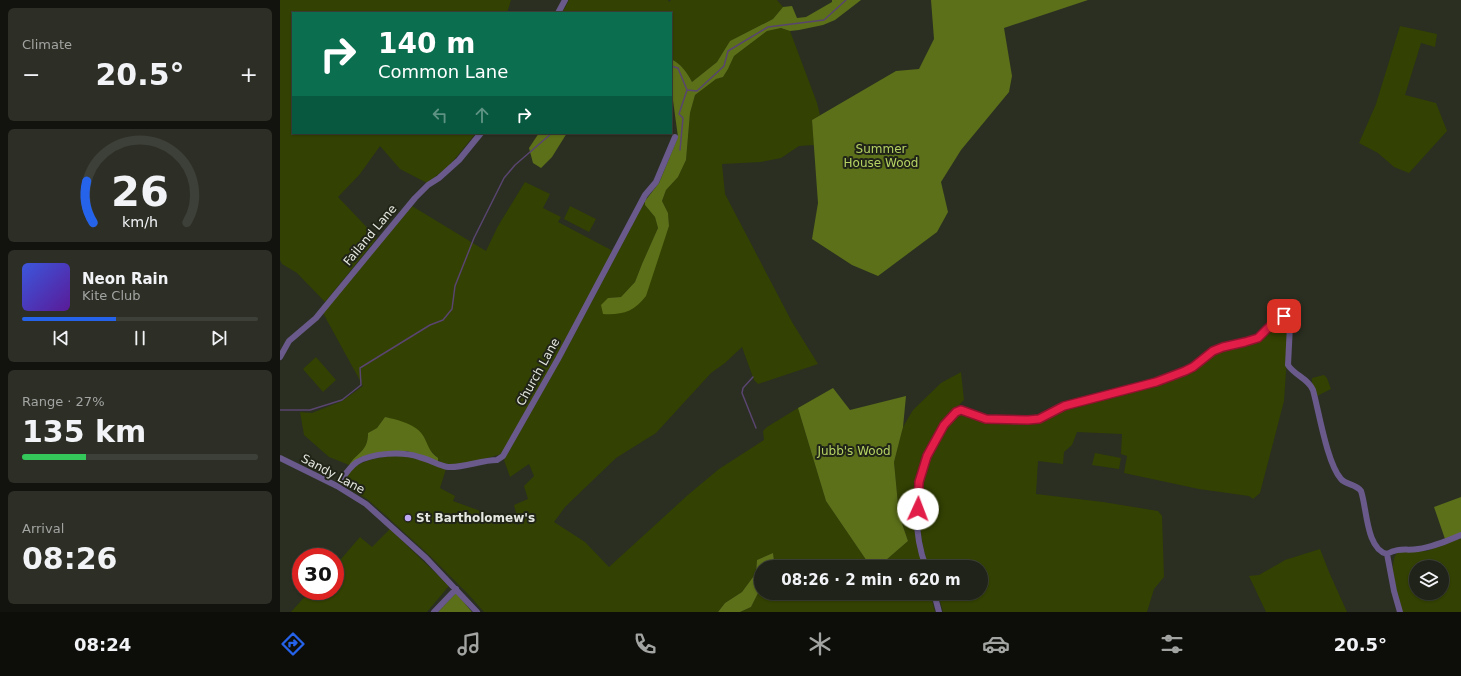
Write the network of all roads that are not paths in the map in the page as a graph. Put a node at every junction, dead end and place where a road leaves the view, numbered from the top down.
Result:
1 (565, 0) edge
2 (559, 12) edge
3 (480, 134) edge
4 (676, 137) dead end
5 (280, 356) edge
6 (280, 458) edge
7 (337, 486) junction
8 (1461, 535) edge
9 (1387, 554) junction
10 (923, 560) edge
11 (456, 589) junction
12 (936, 600) edge
13 (434, 612) edge
14 (477, 612) edge
15 (939, 612) edge
16 (1400, 612) edge

1 - 2 street
3 - 5 street, Failand Lane
4 - 7 street, Church Lane
6 - 7 street, Sandy Lane
7 - 11 street, Sandy Lane
8 - 9 street
9 - 10 street
9 - 16 street
11 - 13 street
11 - 14 street, Sandy Lane
12 - 15 street

